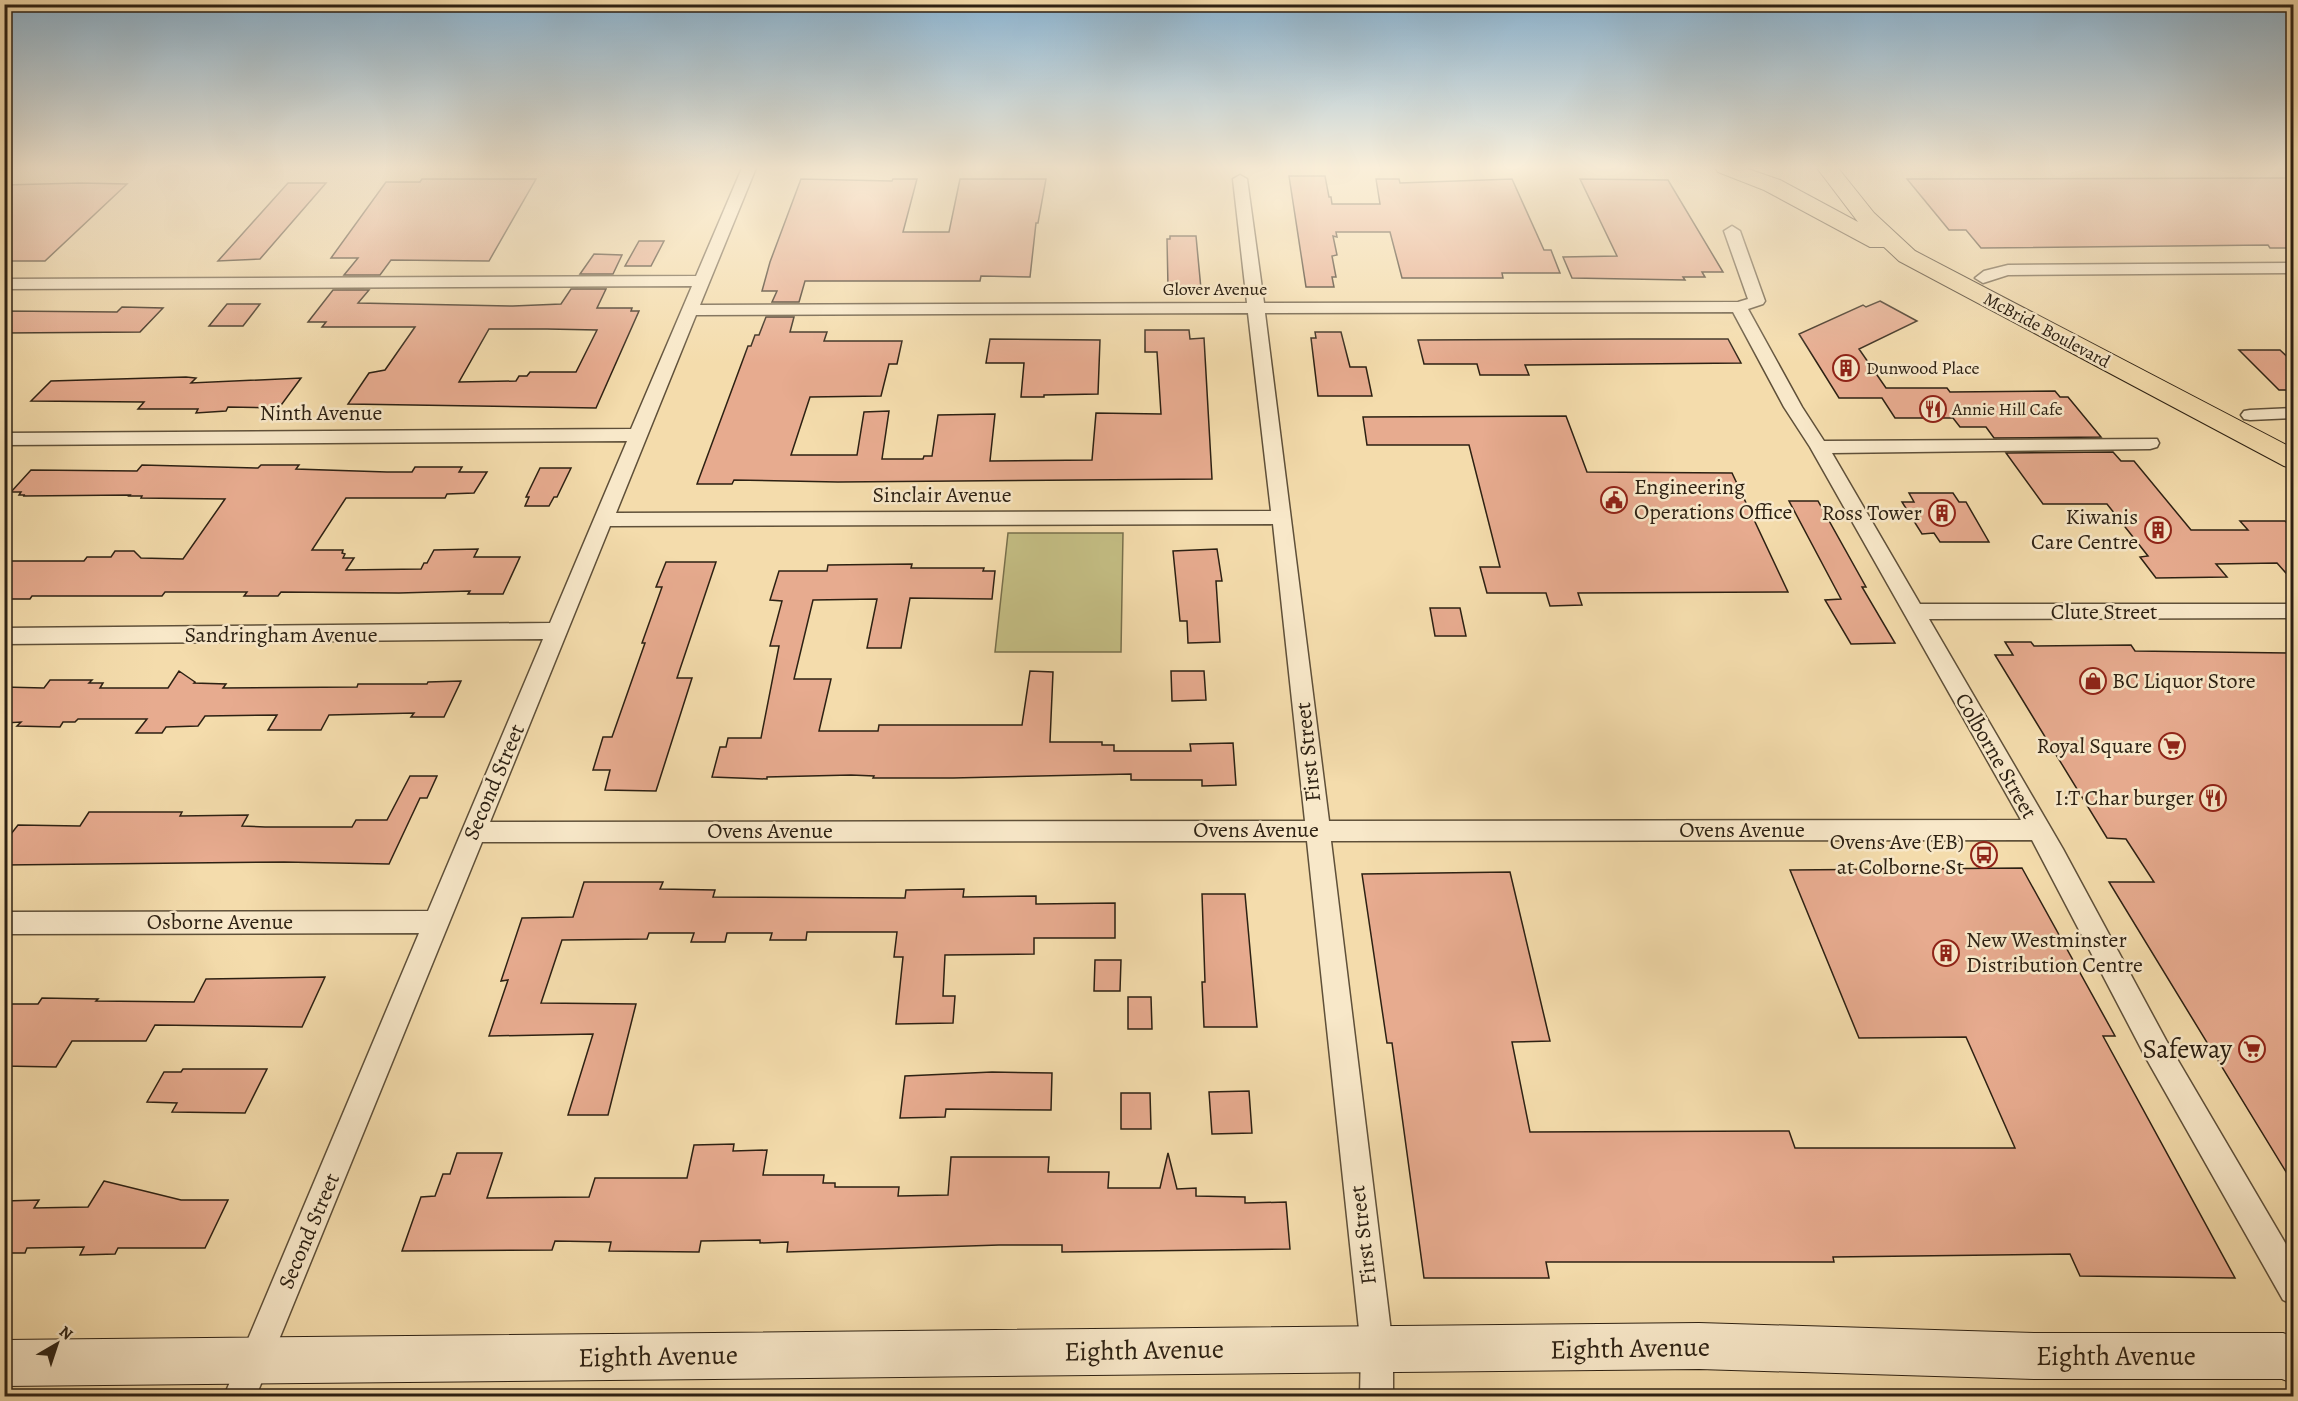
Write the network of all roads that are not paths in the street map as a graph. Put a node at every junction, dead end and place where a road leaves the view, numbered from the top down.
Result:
1 (722, 233) edge
2 (1246, 233) edge
3 (1733, 233) edge
4 (1863, 233) edge
5 (1882, 233) edge
6 (1913, 233) edge
7 (1906, 256) junction
8 (2294, 268) edge
9 (1983, 278) junction
10 (703, 281) junction
11 (4, 284) edge
12 (1739, 306) junction
13 (1255, 308) junction
14 (690, 310) junction
15 (2294, 413) edge
16 (2250, 415) junction
17 (639, 435) junction
18 (2294, 437) edge
19 (4, 439) edge
20 (2150, 443) dead end
21 (1819, 447) junction
22 (2294, 460) edge
23 (1282, 517) junction
24 (603, 520) junction
25 (2294, 611) edge
26 (1914, 612) junction
27 (557, 632) junction
28 (4, 636) edge
29 (1317, 830) junction
30 (2038, 830) junction
31 (473, 832) junction
32 (436, 922) junction
33 (4, 923) edge
34 (2294, 1288) edge
35 (1377, 1348) junction
36 (2290, 1354) edge
37 (4, 1363) edge
38 (247, 1378) edge
39 (1377, 1396) edge

1 - 10 street, Second Street
2 - 13 street, First Street
3 - 12 street
4 - 7 main road
5 - 7 main road, McBride Boulevard
6 - 9 main road, McBride Boulevard
7 - 22 main road, McBride Boulevard
8 - 9 street
9 - 16 main road, McBride Boulevard
10 - 11 street
10 - 14 street, Second Street
12 - 13 street, Glover Avenue
12 - 21 street, Colborne Street
13 - 14 street, Glover Avenue
13 - 23 street, First Street
14 - 17 street, Second Street
15 - 16 street
16 - 18 main road, McBride Boulevard
17 - 19 street, Ninth Avenue
17 - 24 street, Second Street
20 - 21 street
21 - 26 street, Colborne Street
23 - 24 street, Sinclair Avenue
23 - 29 street, First Street
24 - 27 street, Second Street
25 - 26 street, Clute Street
26 - 30 street, Colborne Street
27 - 28 street, Sandringham Avenue
27 - 31 street, Second Street
29 - 30 street, Ovens Avenue
29 - 31 street, Ovens Avenue
29 - 35 street, First Street
30 - 34 street, Colborne Street
31 - 32 street, Second Street
32 - 33 street, Osborne Avenue
32 - 38 street, Second Street
35 - 36 street, Eighth Avenue
35 - 38 street, Eighth Avenue
35 - 39 street, First Street
37 - 38 street, Eighth Avenue

